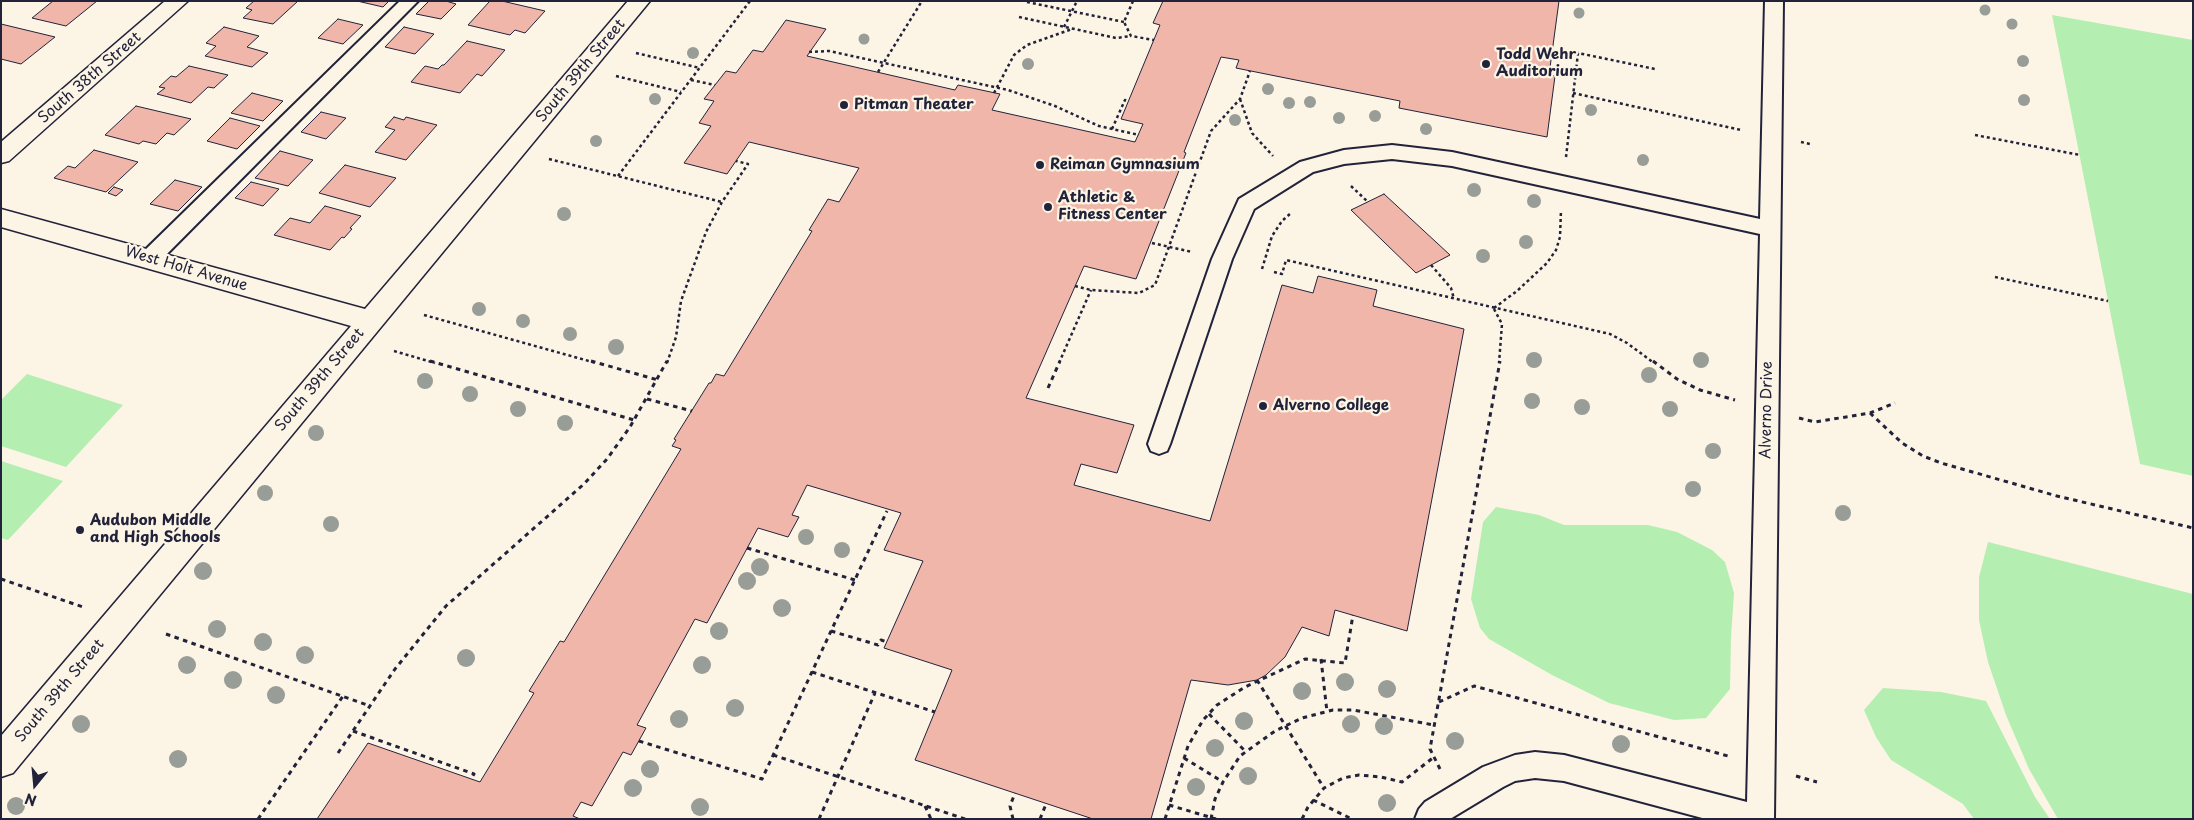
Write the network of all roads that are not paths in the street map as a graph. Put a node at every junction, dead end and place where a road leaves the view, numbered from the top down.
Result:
1 (178, 1) edge
2 (410, 1) edge
3 (640, 1) edge
4 (1774, 1) edge
5 (1, 155) edge
6 (1, 218) edge
7 (1770, 229) junction
8 (149, 259) junction
9 (370, 321) junction
10 (1159, 444) dead end
11 (1, 761) edge
12 (1429, 819) edge
13 (1760, 819) edge

1 - 5 street, South 38th Street
2 - 8 lane
3 - 9 street, South 39th Street
4 - 7 lane, Alverno Drive
6 - 8 street, West Holt Avenue
7 - 10 lane
7 - 13 lane, Alverno Drive
8 - 9 street, West Holt Avenue
9 - 11 street, South 39th Street
12 - 13 lane

